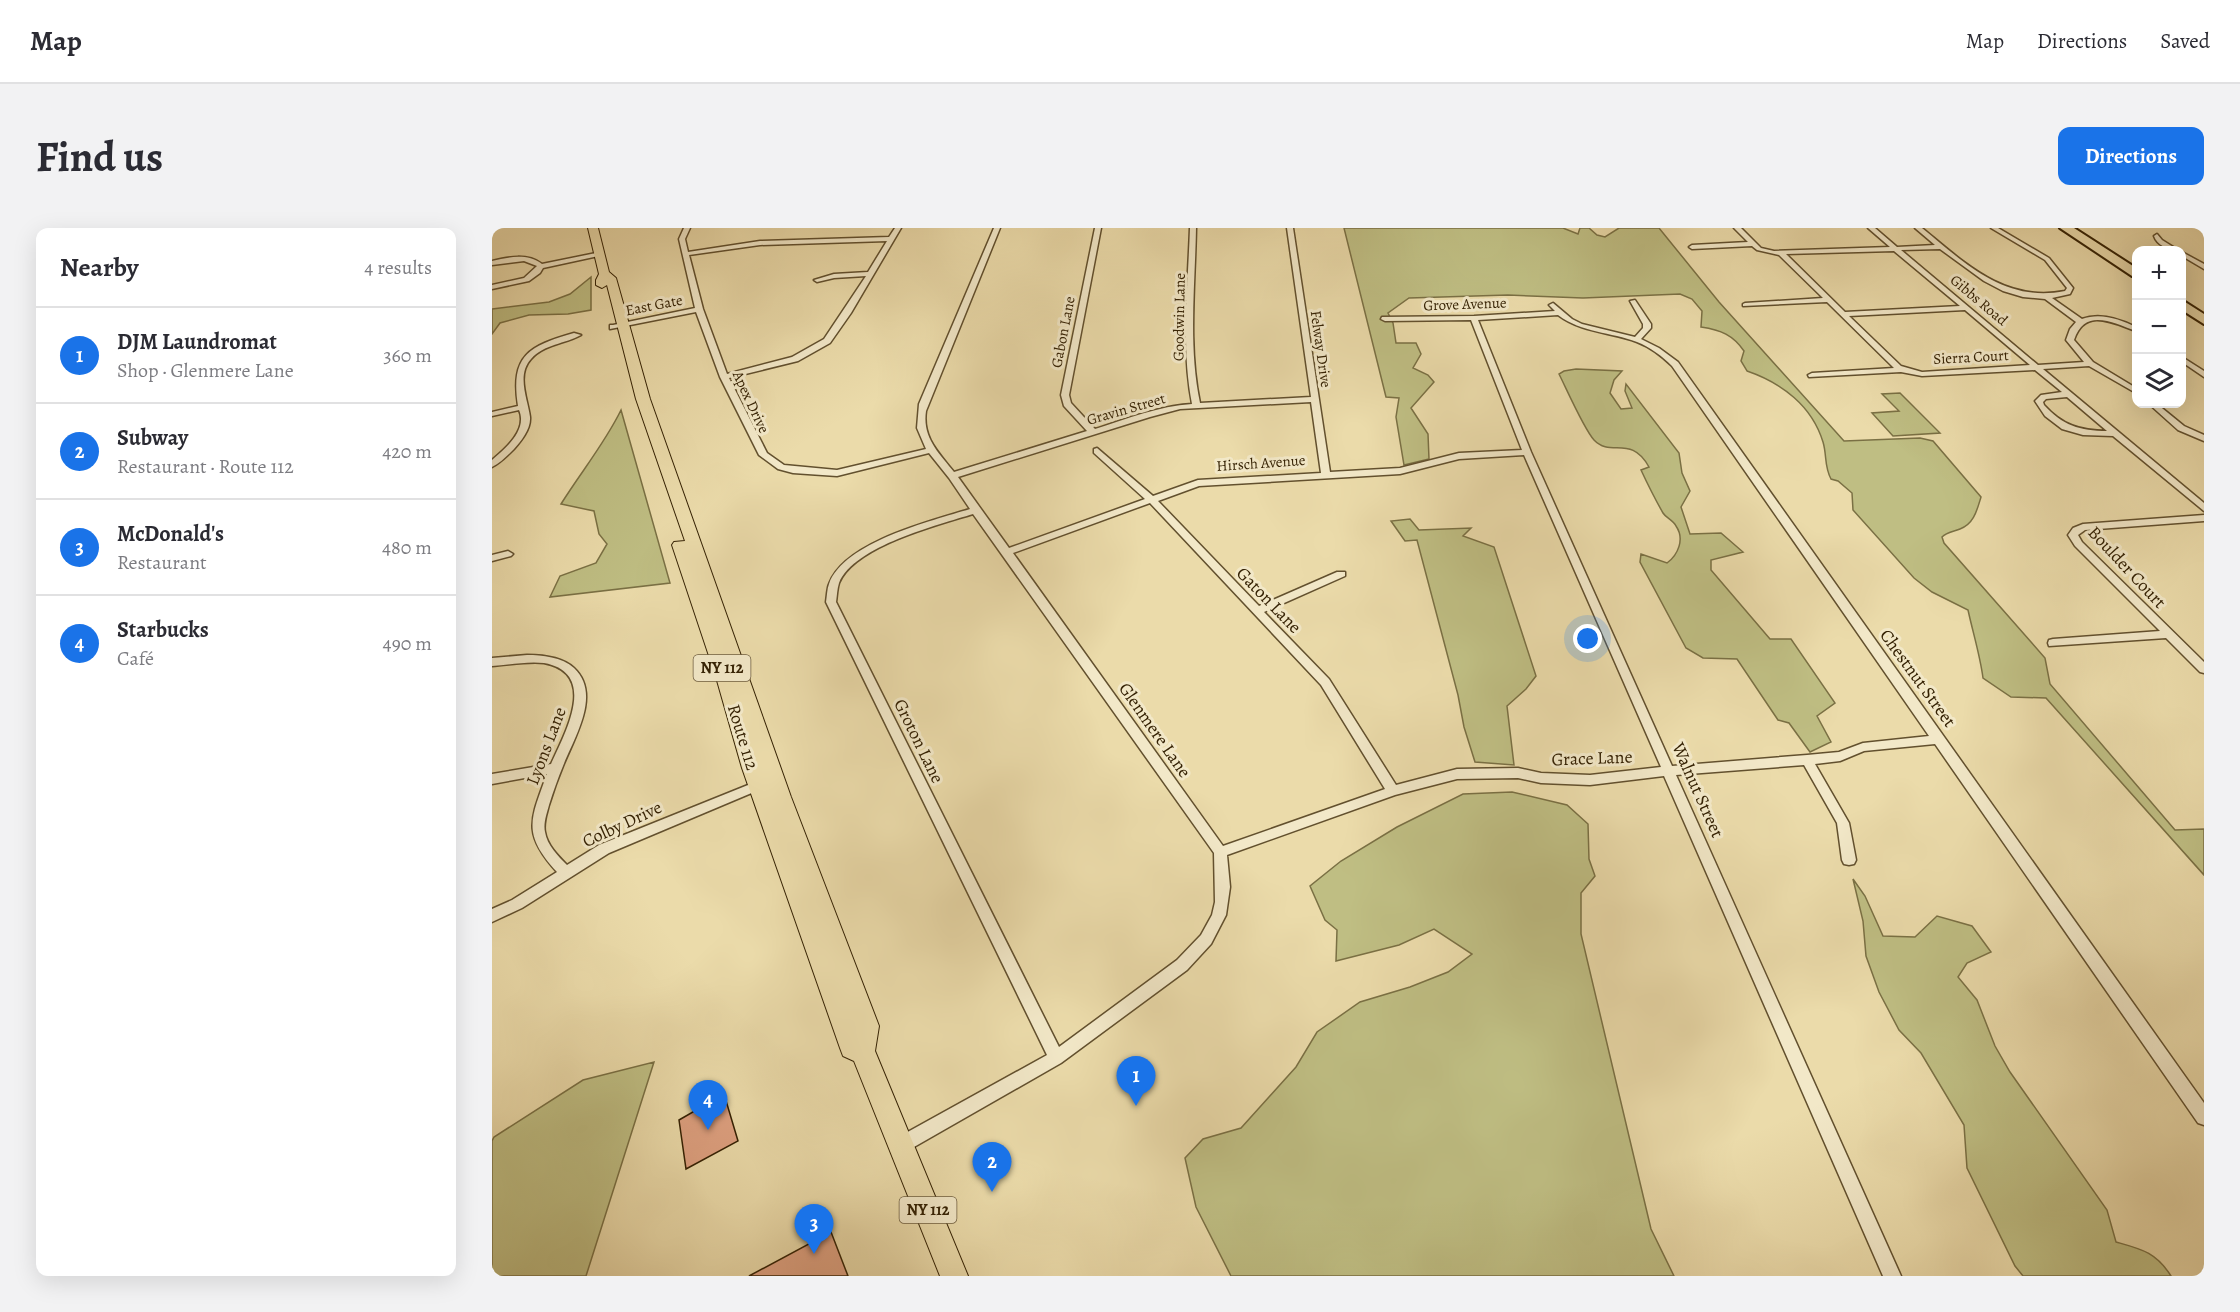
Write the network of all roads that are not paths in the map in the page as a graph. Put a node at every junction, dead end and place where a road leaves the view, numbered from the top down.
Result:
1 (593, 228) edge
2 (687, 228) edge
3 (898, 228) edge
4 (998, 228) edge
5 (1098, 228) edge
6 (1193, 228) edge
7 (1290, 228) edge
8 (1737, 228) edge
9 (1871, 228) edge
10 (1918, 228) edge
11 (1994, 228) edge
12 (2066, 228) edge
13 (2082, 228) edge
14 (2157, 236) dead end
15 (892, 239) junction
16 (1753, 244) junction
17 (2168, 246) edge
18 (1692, 247) dead end
19 (1941, 247) junction
20 (1896, 248) junction
21 (601, 254) junction
22 (686, 254) junction
23 (1781, 254) junction
24 (2186, 257) edge
25 (2132, 259) edge
26 (492, 263) edge
27 (541, 266) junction
28 (2204, 267) edge
29 (2132, 270) edge
30 (870, 274) junction
31 (817, 280) dead end
32 (492, 287) edge
33 (2186, 294) edge
34 (2045, 296) junction
35 (1828, 300) junction
36 (1633, 301) dead end
37 (1745, 305) dead end
38 (2186, 307) edge
39 (2204, 307) edge
40 (1967, 308) junction
41 (699, 309) junction
42 (1545, 314) joint
43 (1842, 314) junction
44 (1473, 318) junction
45 (1385, 319) dead end
46 (2204, 320) edge
47 (2080, 321) junction
48 (618, 326) junction
49 (2132, 328) edge
50 (577, 335) dead end
51 (1636, 340) junction
52 (2186, 362) edge
53 (2090, 364) junction
54 (2037, 367) junction
55 (1904, 371) junction
56 (1812, 375) dead end
57 (2204, 375) edge
58 (724, 377) junction
59 (2132, 389) edge
60 (2069, 394) junction
61 (1315, 399) junction
62 (1196, 405) junction
63 (523, 407) junction
64 (2158, 408) edge
65 (492, 414) edge
66 (1093, 432) junction
67 (2116, 433) junction
68 (2204, 438) edge
69 (930, 450) junction
70 (1098, 451) dead end
71 (1527, 452) junction
72 (492, 464) edge
73 (1326, 474) junction
74 (952, 476) junction
75 (1152, 500) junction
76 (2204, 508) edge
77 (973, 511) junction
78 (2204, 518) edge
79 (1007, 552) junction
80 (508, 554) dead end
81 (492, 558) edge
82 (1341, 574) dead end
83 (1256, 611) junction
84 (2169, 634) junction
85 (2053, 643) dead end
86 (492, 662) edge
87 (2203, 667) edge
88 (1940, 740) junction
89 (1807, 760) junction
90 (556, 768) junction
91 (1669, 771) junction
92 (492, 779) edge
93 (767, 782) junction
94 (1393, 791) junction
95 (1220, 852) junction
96 (1850, 860) dead end
97 (565, 872) junction
98 (492, 916) edge
99 (1056, 1058) junction
100 (2204, 1117) edge
101 (901, 1145) junction
102 (954, 1276) edge
103 (1892, 1276) edge

1 - 21 main road, Route 112 / NY 112
2 - 22 street, Apex Drive
3 - 15 street
4 - 69 street, Glenmere Lane
5 - 66 street, Gabon Lane
6 - 62 street, Goodwin Lane
7 - 61 street, Felway Drive
8 - 16 street
9 - 20 street, Gibbs Road
10 - 19 street
11 - 34 street
12 - 29 highway
13 - 25 highway
14 - 17 street
15 - 22 street
15 - 30 street
16 - 18 street
16 - 23 street
19 - 20 street
19 - 34 street
20 - 23 street
20 - 40 street, Gibbs Road
21 - 27 street
21 - 48 main road, Route 112 / NY 112
22 - 41 street, Apex Drive
23 - 35 street
24 - 28 street
26 - 27 street
27 - 32 street
30 - 31 street
30 - 58 street
33 - 39 highway
34 - 47 street
35 - 37 street
35 - 43 street
36 - 51 street
38 - 46 highway
40 - 43 street
40 - 54 street, Gibbs Road
41 - 48 street, East Gate
41 - 58 street, Apex Drive
42 - 44 street, Grove Avenue
42 - 51 street, Chestnut Street
43 - 55 street
44 - 45 street, Grove Avenue
44 - 71 street, Walnut Street
47 - 49 street
47 - 53 street
48 - 93 main road, Route 112 / NY 112
50 - 63 street
51 - 88 street, Chestnut Street
52 - 57 street
53 - 54 street, Sierra Court
53 - 59 street
54 - 55 street, Sierra Court
54 - 60 street, Gibbs Road
55 - 56 street, Sierra Court
58 - 69 street, Apex Drive
60 - 67 street, Gibbs Road
60 - 67 street
61 - 62 street, Gravin Street
61 - 73 street, Felway Drive
62 - 66 street, Gravin Street
63 - 65 street
63 - 72 street
64 - 68 street
66 - 74 street, Gravin Street
67 - 76 street, Gibbs Road
69 - 74 street, Glenmere Lane
70 - 75 street, Gaton Lane
71 - 73 street, Hirsch Avenue
71 - 91 street, Walnut Street
73 - 75 street, Hirsch Avenue
74 - 77 street, Glenmere Lane
75 - 79 street, Hirsch Avenue
75 - 83 street, Gaton Lane
77 - 79 street, Glenmere Lane
77 - 99 street, Groton Lane
78 - 84 street, Boulder Court
79 - 95 street, Glenmere Lane
80 - 81 street
82 - 83 street
83 - 94 street, Gaton Lane
84 - 85 street
84 - 87 street, Boulder Court
86 - 90 street, Lyons Lane
88 - 89 street, Grace Lane
88 - 100 street, Chestnut Street
89 - 91 street, Grace Lane
89 - 96 street
90 - 92 street
90 - 97 street, Lyons Lane
91 - 94 street, Grace Lane
91 - 103 street, Walnut Street
93 - 97 street, Colby Drive
93 - 101 main road, Route 112 / NY 112
94 - 95 street, Grace Lane
95 - 99 street, Glenmere Lane
97 - 98 street, Colby Drive
99 - 101 street, Glenmere Lane
101 - 102 main road, Route 112 / NY 112

